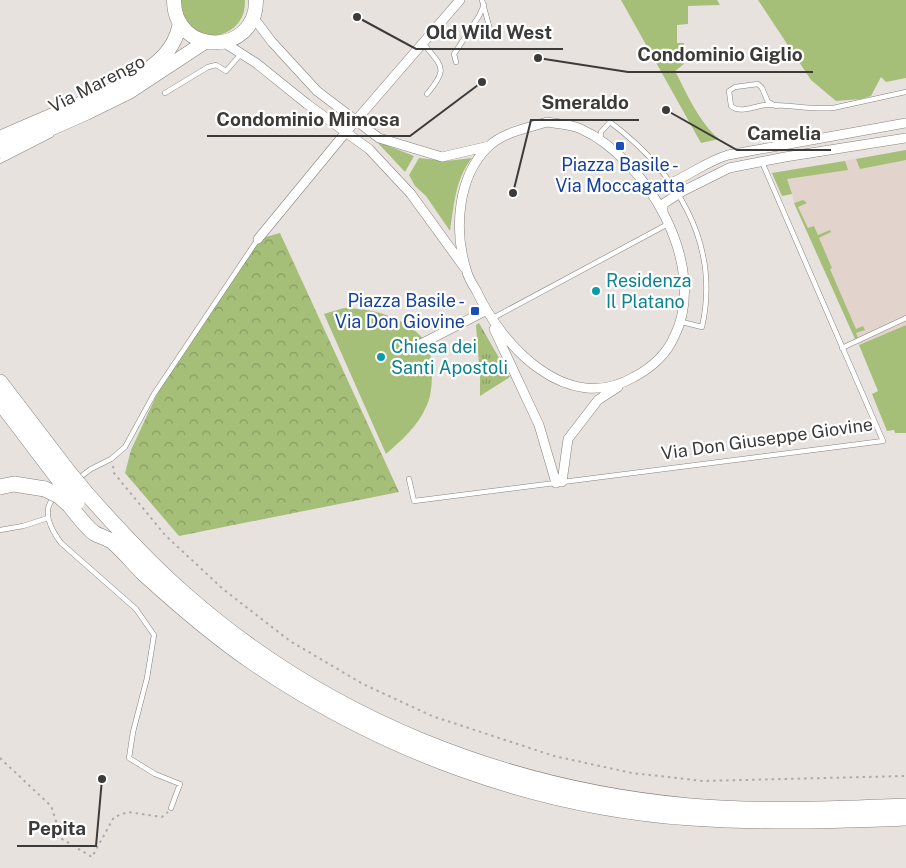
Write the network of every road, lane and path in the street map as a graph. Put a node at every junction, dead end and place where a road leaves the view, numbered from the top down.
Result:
1 (174, 0) edge
2 (256, 0) edge
3 (460, 0) edge
4 (483, 3) edge
5 (253, 17) junction
6 (180, 23) junction
7 (492, 37) dead end
8 (205, 42) junction
9 (224, 42) junction
10 (423, 43) junction
11 (241, 54) junction
12 (456, 62) dead end
13 (906, 92) edge
14 (165, 93) dead end
15 (427, 94) dead end
16 (776, 106) junction
17 (86, 113) junction
18 (356, 121) junction
19 (906, 123) edge
20 (346, 132) junction
21 (0, 138) edge
22 (906, 138) edge
23 (600, 140) junction
24 (489, 146) junction
25 (0, 151) edge
26 (0, 161) edge
27 (762, 162) junction
28 (644, 184) junction
29 (672, 184) junction
30 (678, 194) junction
31 (665, 220) junction
32 (258, 239) joint
33 (466, 270) junction
34 (486, 311) junction
35 (906, 318) edge
36 (491, 319) junction
37 (682, 322) junction
38 (372, 329) dead end
39 (395, 330) dead end
40 (417, 346) dead end
41 (842, 348) junction
42 (0, 382) edge
43 (626, 382) junction
44 (0, 402) edge
45 (111, 459) junction
46 (63, 475) junction
47 (409, 479) dead end
48 (559, 483) junction
49 (0, 486) edge
50 (78, 500) junction
51 (48, 518) junction
52 (0, 530) edge
53 (117, 537) junction
54 (0, 758) edge
55 (906, 776) edge
56 (906, 806) edge
57 (171, 808) joint
58 (906, 818) edge

1 - 6 main road
2 - 5 main road
3 - 10 street
4 - 7 lane
4 - 12 lane
5 - 9 main road
5 - 18 street
6 - 8 main road
6 - 21 main road, Via Marengo
8 - 9 main road
8 - 17 main road, Via Marengo
9 - 11 street
10 - 15 lane
10 - 18 street
11 - 14 lane
11 - 20 street
13 - 16 lane
16 - 16 lane
17 - 25 main road, Via Marengo
17 - 26 lane
18 - 20 street
18 - 24 street
19 - 29 street
20 - 32 street
20 - 33 street
22 - 27 street
23 - 24 street
23 - 28 street
23 - 29 lane
24 - 33 street
27 - 30 street
27 - 41 lane, Via Don Giuseppe Giovine
28 - 29 street
28 - 31 street
29 - 30 lane
30 - 31 street
30 - 37 lane
31 - 36 lane
31 - 37 street
32 - 45 lane
33 - 34 street
34 - 36 street
34 - 40 street
34 - 48 street
35 - 41 lane
36 - 43 street
37 - 43 street
38 - 39 path
41 - 48 lane, Via Don Giuseppe Giovine
42 - 46 highway
43 - 48 street
44 - 46 highway
45 - 51 lane
45 - 55 path
46 - 50 highway, bridge
47 - 48 lane, Via Don Giuseppe Giovine
49 - 50 highway, bridge
50 - 53 highway
50 - 53 highway
51 - 52 lane
51 - 57 lane
53 - 56 highway
53 - 58 highway
54 - 57 path

